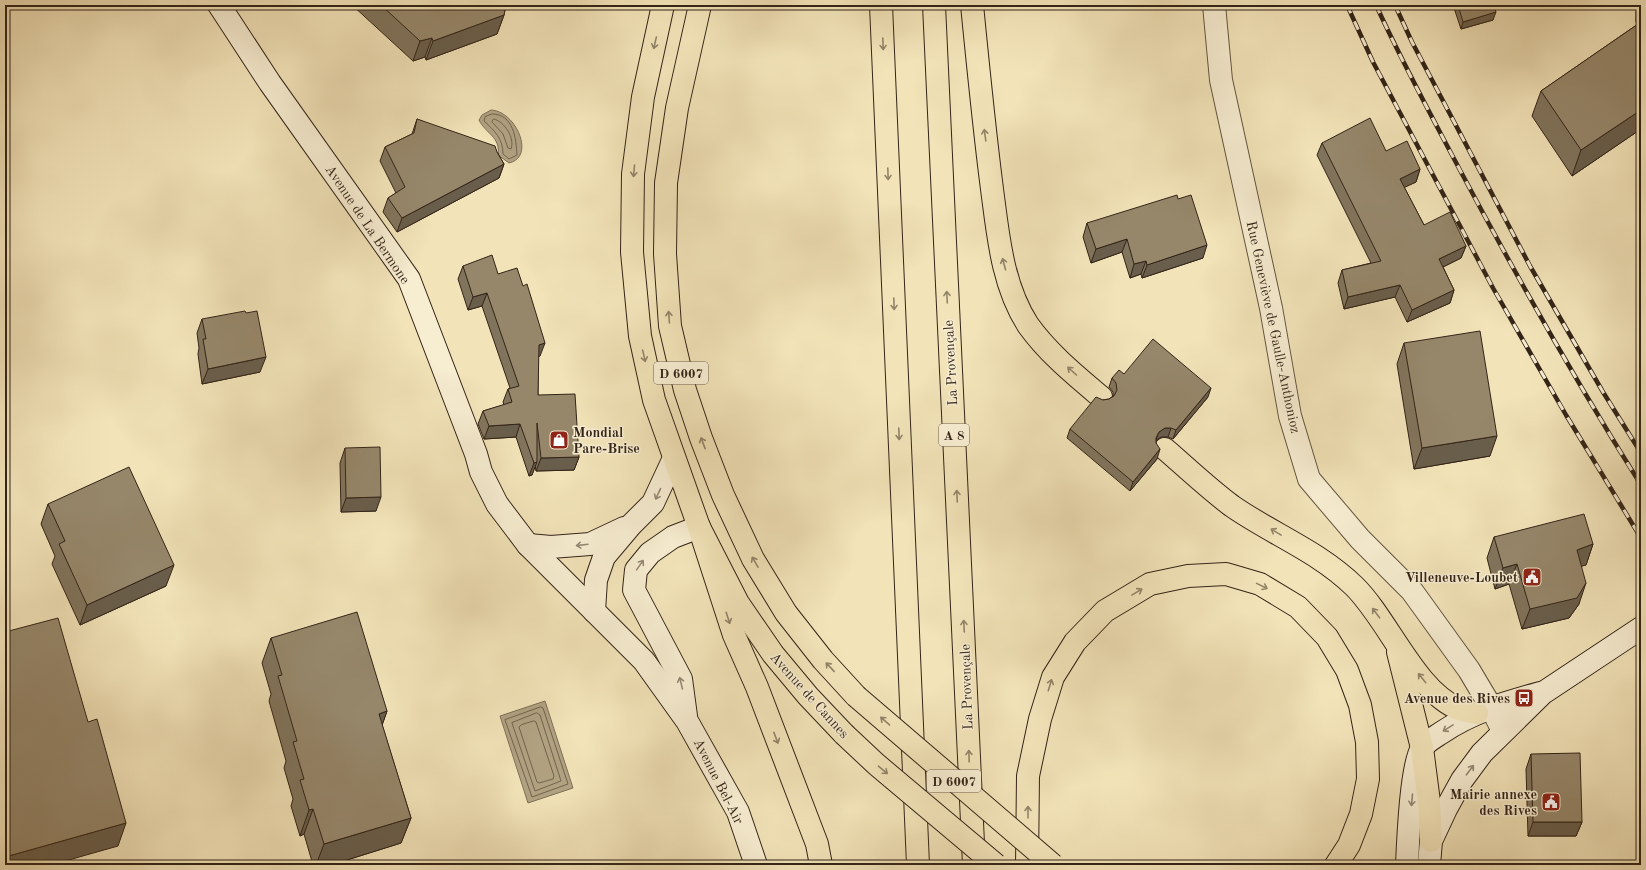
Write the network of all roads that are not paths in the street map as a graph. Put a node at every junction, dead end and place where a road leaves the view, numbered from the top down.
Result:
1 (219, 5) edge
2 (663, 5) edge
3 (700, 5) edge
4 (881, 5) edge
5 (934, 5) edge
6 (972, 5) edge
7 (1214, 5) edge
8 (1101, 398) edge
9 (1165, 449) dead end
10 (674, 458) junction
11 (631, 525) junction
12 (699, 527) junction
13 (528, 545) junction
14 (594, 611) junction
15 (1641, 628) edge
16 (1397, 646) junction
17 (1543, 693) junction
18 (1484, 710) junction
19 (687, 721) junction
20 (1503, 731) junction
21 (1422, 748) junction
22 (1431, 841) junction
23 (756, 865) edge
24 (821, 865) edge
25 (918, 865) edge
26 (974, 865) edge
27 (996, 865) edge
28 (1027, 865) edge
29 (1053, 865) edge
30 (1336, 865) edge
31 (1407, 865) edge
32 (1429, 865) edge

1 - 13 street, Avenue de La Bermone
2 -> 10 main road, D 6007
29 -> 3 main road, D 6007, bridge
4 -> 25 main road
26 -> 5 main road, La Provençale / A 8
8 -> 6 main road
7 - 18 street, Rue Geneviève de Gaulle-Anthonioz
16 -> 9 main road
10 -> 11 street
10 - 12 main road, Avenue de Cannes / D 6007
11 -> 13 street
11 - 14 street
19 -> 12 street, Avenue Bel-Air
12 -> 24 main road
12 -> 27 main road, Avenue de Cannes / D 6007, bridge
13 - 14 street, Avenue de La Bermone
14 - 19 street, Avenue Bel-Air
15 - 17 street
18 -> 16 main road
16 - 21 main road
17 - 18 street
17 - 20 street
18 - 20 street, Rue Geneviève de Gaulle-Anthonioz
18 -> 21 street
19 - 23 street, Avenue Bel-Air
22 -> 20 street
21 - 22 main road
21 -> 31 street
22 - 32 street
28 -> 30 main road

